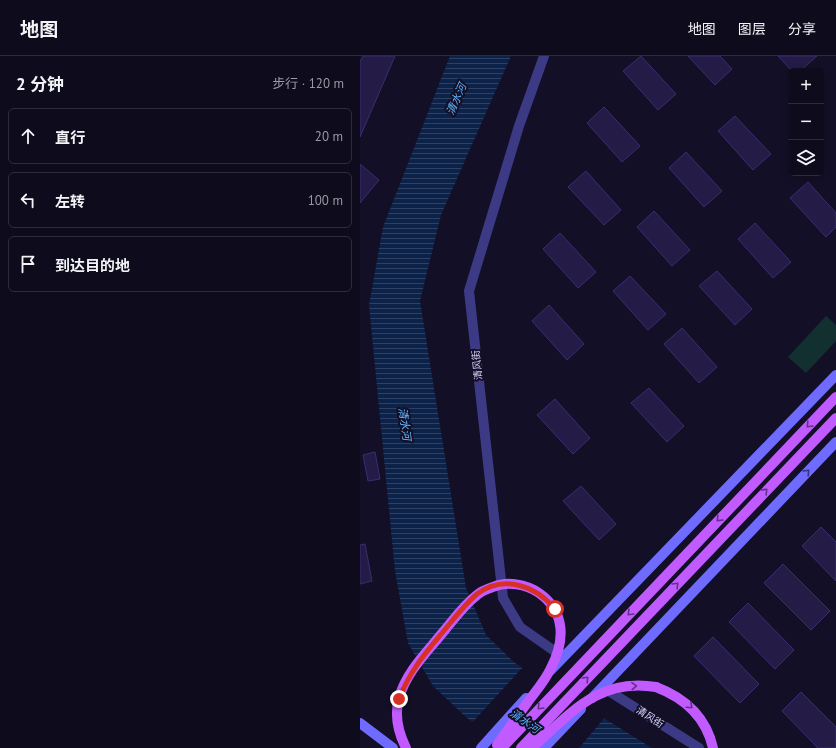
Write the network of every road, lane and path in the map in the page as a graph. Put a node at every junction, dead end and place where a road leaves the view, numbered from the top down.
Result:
1 (544, 56) edge
2 (836, 375) edge
3 (836, 397) edge
4 (836, 418) edge
5 (836, 442) edge
6 (563, 657) junction
7 (602, 686) junction
8 (360, 723) edge
9 (373, 732) junction
10 (488, 746) edge
11 (393, 748) edge
12 (401, 748) edge
13 (406, 748) edge
14 (502, 748) edge
15 (521, 748) edge
16 (532, 748) edge
17 (544, 748) edge
18 (698, 748) edge
19 (713, 748) edge

1 - 6 street, 清风街
2 - 6 main road
3 -> 14 main road, bridge
15 -> 4 main road
7 -> 5 main road
6 - 10 main road, bridge
7 - 17 main road, bridge
7 - 18 street, 清风街
8 - 9 main road
9 - 11 main road
9 - 12 main road
10 - 13 main road, bridge
16 -> 19 main road, bridge

